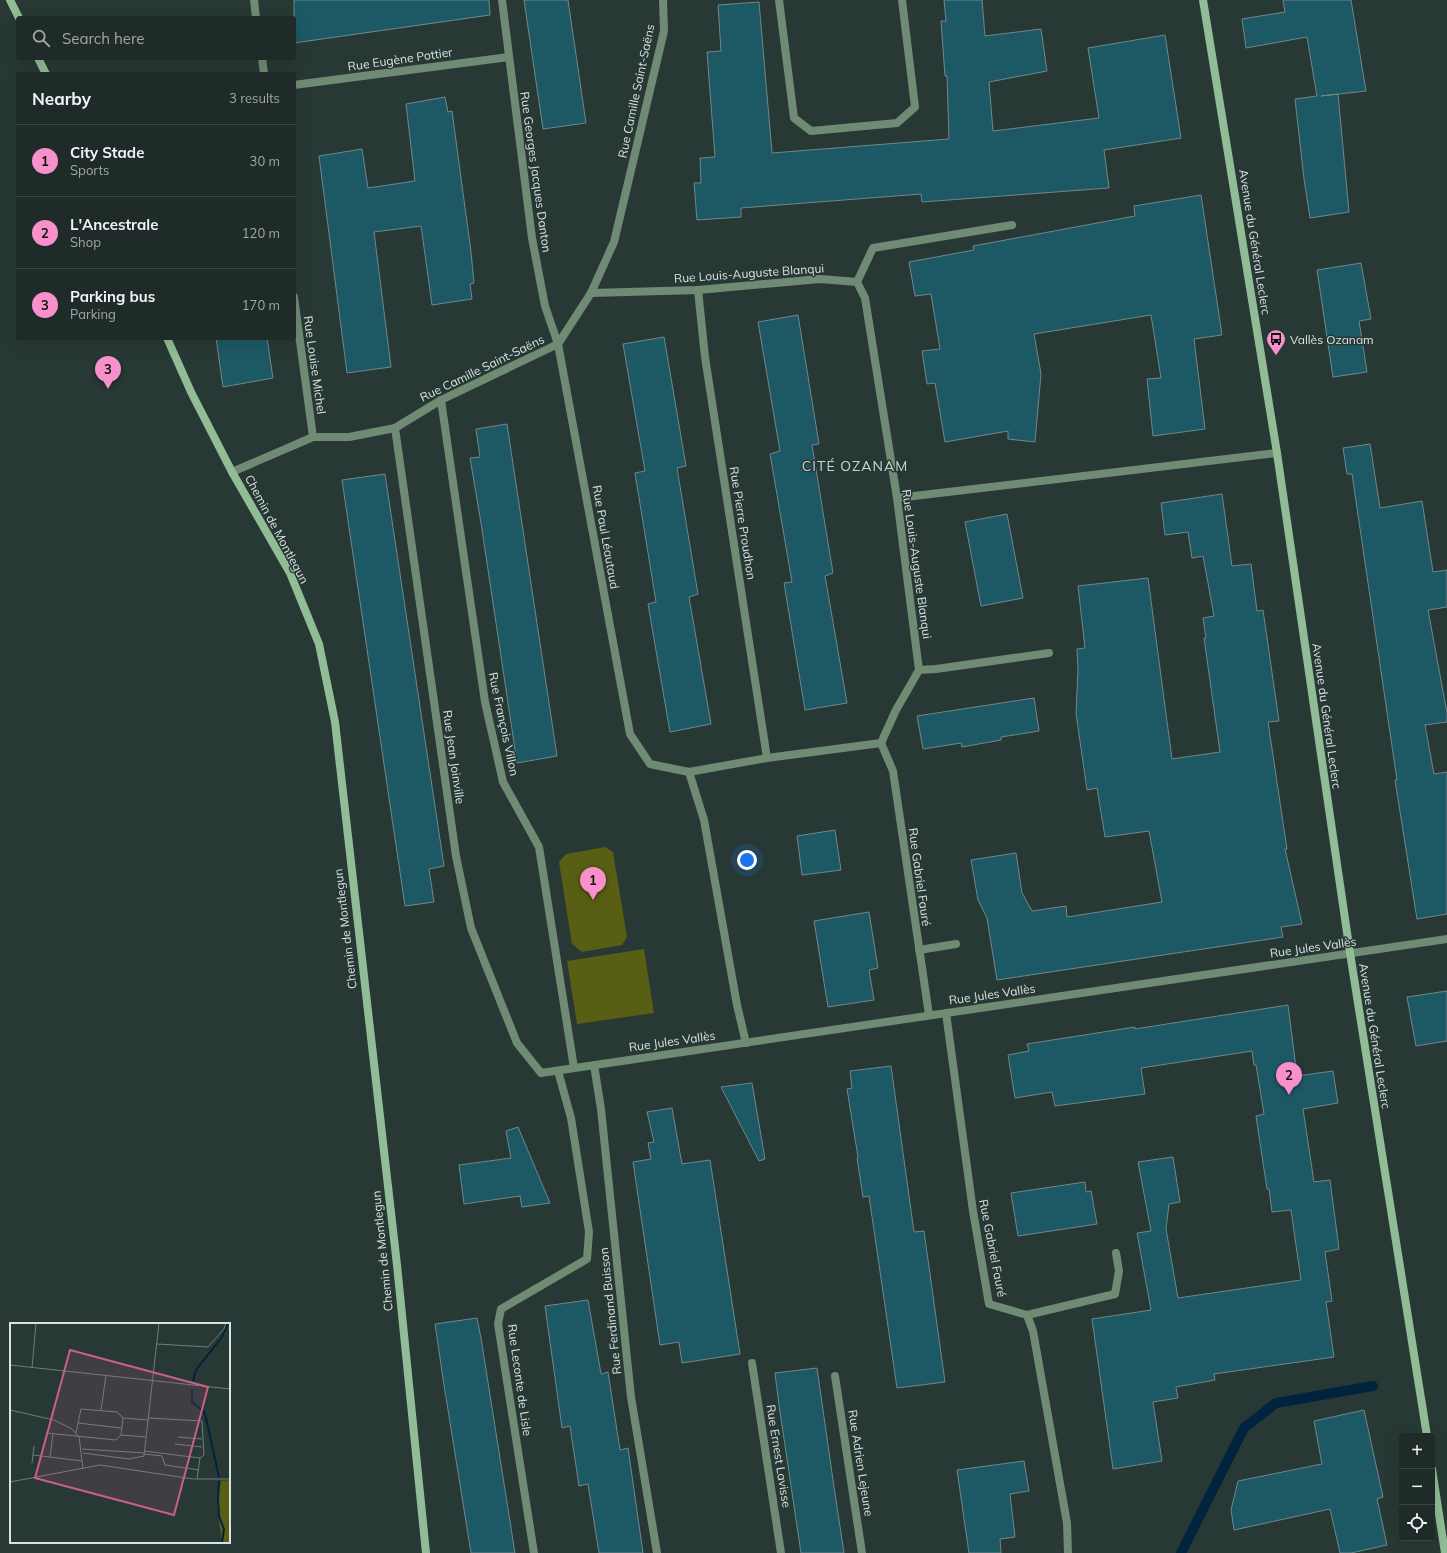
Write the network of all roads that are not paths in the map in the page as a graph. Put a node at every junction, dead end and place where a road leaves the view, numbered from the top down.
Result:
1 (10, 0) edge
2 (254, 0) edge
3 (502, 0) edge
4 (663, 0) edge
5 (779, 0) edge
6 (902, 0) edge
7 (1203, 0) edge
8 (18, 16) edge
9 (256, 16) edge
10 (509, 57) junction
11 (39, 60) edge
12 (262, 60) edge
13 (45, 72) edge
14 (264, 72) edge
15 (296, 85) edge
16 (1012, 225) dead end
17 (857, 282) junction
18 (698, 290) junction
19 (591, 293) junction
20 (296, 312) edge
21 (168, 340) edge
22 (558, 344) junction
23 (441, 400) junction
24 (395, 428) junction
25 (313, 437) junction
26 (1277, 454) junction
27 (232, 472) junction
28 (897, 498) junction
29 (1049, 652) dead end
30 (919, 670) junction
31 (881, 743) junction
32 (767, 758) junction
33 (689, 772) junction
34 (1447, 939) edge
35 (956, 944) dead end
36 (919, 950) junction
37 (1350, 953) junction
38 (946, 1013) junction
39 (929, 1015) junction
40 (746, 1043) junction
41 (594, 1065) junction
42 (574, 1068) junction
43 (558, 1071) junction
44 (541, 1073) joint
45 (1116, 1253) dead end
46 (1027, 1315) junction
47 (752, 1363) dead end
48 (835, 1376) dead end
49 (1427, 1433) edge
50 (1435, 1487) edge
51 (426, 1553) edge
52 (534, 1553) edge
53 (657, 1553) edge
54 (782, 1553) edge
55 (862, 1553) edge
56 (1068, 1553) edge
57 (1446, 1553) edge

1 - 8 main road
2 - 9 street
3 - 10 street, Rue Georges Jacques Danton
4 - 19 street, Rue Camille Saint-Saëns
5 - 6 street
7 - 26 main road, Avenue du Général Leclerc
10 - 15 street, Rue Eugène Pottier
10 - 22 street, Rue Georges Jacques Danton
11 - 13 main road
12 - 14 street
16 - 17 street
17 - 18 street, Rue Louis-Auguste Blanqui
17 - 28 street, Rue Louis-Auguste Blanqui
18 - 19 street, Rue Louis-Auguste Blanqui
18 - 32 street, Rue Pierre Proudhon
19 - 22 street, Rue Camille Saint-Saëns
20 - 25 street, Rue Louise Michel
21 - 27 main road, Chemin de Montlegun
22 - 23 street, Rue Camille Saint-Saëns
22 - 33 street, Rue Paul Léautaud
23 - 24 street, Rue Camille Saint-Saëns
23 - 42 street, Rue François Villon
24 - 25 street, Rue Camille Saint-Saëns
24 - 44 street, Rue Jean Joinville
25 - 27 street, Rue Camille Saint-Saëns
26 - 28 street
26 - 37 main road, Avenue du Général Leclerc
27 - 51 main road, Chemin de Montlegun
28 - 30 street, Rue Louis-Auguste Blanqui
29 - 30 street
30 - 31 street
31 - 32 street
31 - 36 street, Rue Gabriel Fauré
32 - 33 street
33 - 40 street
34 - 37 street, Rue Jules Vallès
35 - 36 street
36 - 39 street, Rue Gabriel Fauré
37 - 38 street, Rue Jules Vallès
37 - 49 main road, Avenue du Général Leclerc
38 - 39 street, Rue Jules Vallès
38 - 46 street, Rue Gabriel Fauré
39 - 40 street, Rue Jules Vallès
40 - 41 street, Rue Jules Vallès
41 - 42 street, Rue Jules Vallès
41 - 53 street, Rue Ferdinand Buisson
42 - 43 street, Rue Jules Vallès
43 - 44 street, Rue Jules Vallès
43 - 52 street, Rue Leconte de Lisle
45 - 46 street
46 - 56 street
47 - 54 street, Rue Ernest Lavisse
48 - 55 street, Rue Adrien Lejeune
50 - 57 main road

